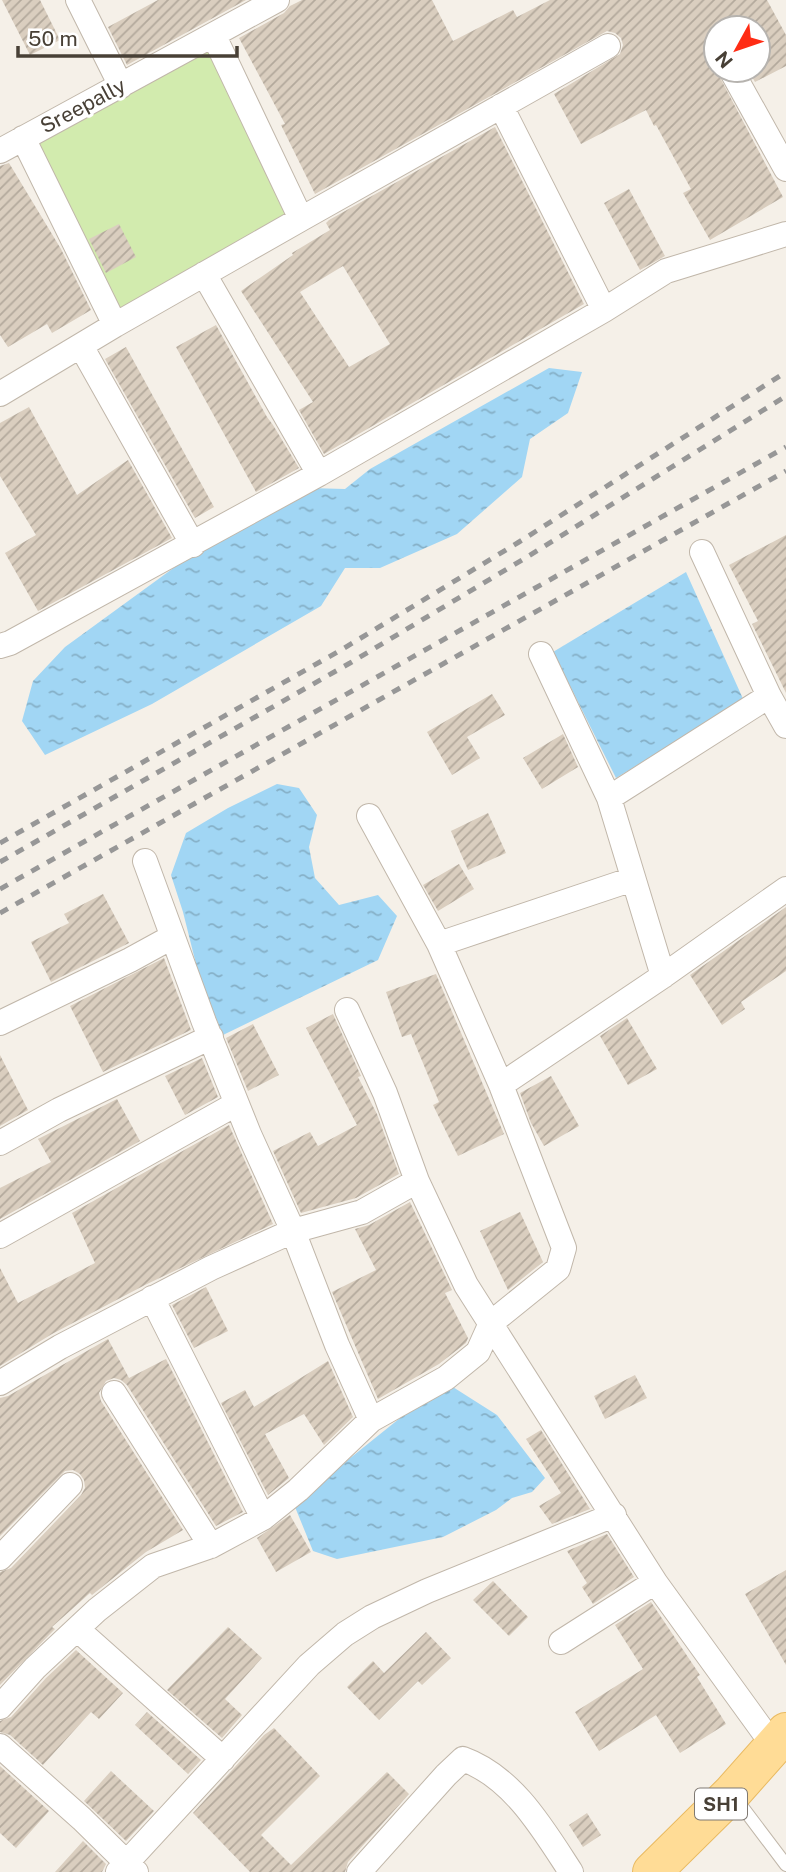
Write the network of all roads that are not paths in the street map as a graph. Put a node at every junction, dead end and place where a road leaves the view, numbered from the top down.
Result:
1 (78, 0) edge
2 (277, 0) edge
3 (249, 7) edge
4 (214, 36) junction
5 (608, 47) dead end
6 (739, 84) edge
7 (121, 86) junction
8 (501, 106) junction
9 (23, 138) junction
10 (0, 152) edge
11 (786, 169) edge
12 (301, 219) junction
13 (786, 233) edge
14 (204, 274) junction
15 (604, 310) junction
16 (115, 325) junction
17 (81, 346) junction
18 (0, 394) edge
19 (320, 474) junction
20 (193, 545) junction
21 (702, 552) dead end
22 (0, 646) edge
23 (541, 654) dead end
24 (769, 696) junction
25 (786, 726) edge
26 (609, 798) junction
27 (369, 816) dead end
28 (145, 861) dead end
29 (633, 879) junction
30 (786, 889) edge
31 (172, 937) junction
32 (439, 944) junction
33 (663, 976) junction
34 (347, 1010) dead end
35 (0, 1023) edge
36 (211, 1037) junction
37 (501, 1085) junction
38 (236, 1104) junction
39 (0, 1143) edge
40 (417, 1181) junction
41 (293, 1231) junction
42 (0, 1236) edge
43 (152, 1298) junction
44 (491, 1323) junction
45 (0, 1383) edge
46 (114, 1393) dead end
47 (371, 1420) junction
48 (71, 1485) dead end
49 (614, 1516) junction
50 (263, 1518) junction
51 (211, 1546) junction
52 (0, 1558) edge
53 (655, 1582) junction
54 (76, 1629) junction
55 (561, 1642) dead end
56 (0, 1707) edge
57 (779, 1739) edge
58 (0, 1746) edge
59 (223, 1759) junction
60 (732, 1793) junction
61 (786, 1865) edge
62 (127, 1869) edge
63 (359, 1872) edge
64 (571, 1872) edge
65 (652, 1872) edge

1 - 7 street
2 - 3 street, Sreepally
3 - 4 street, Sreepally
4 - 7 street, Sreepally
4 - 12 street
5 - 8 street
6 - 11 street
7 - 9 street, Sreepally
8 - 12 street
8 - 15 street
9 - 10 street, Sreepally
9 - 16 street
12 - 14 street
13 - 15 street
14 - 16 street
14 - 19 street
15 - 19 street
16 - 17 street
17 - 18 street
17 - 20 street
19 - 20 street
20 - 22 street
21 - 24 street
23 - 26 street
24 - 25 street
24 - 26 street
26 - 29 street
27 - 32 street
28 - 31 street
29 - 32 street
29 - 33 street
30 - 33 street
31 - 35 street
31 - 36 street
32 - 37 street
33 - 37 street
34 - 40 street
36 - 38 street
36 - 39 street
37 - 44 street
38 - 41 street
38 - 42 street
40 - 41 street
40 - 44 street
41 - 43 street
41 - 47 street
43 - 45 street
43 - 50 street
44 - 47 street
44 - 49 street
46 - 51 street
47 - 50 street
48 - 52 street
49 - 53 street
49 - 59 street
50 - 51 street
51 - 54 street
53 - 55 street
53 - 57 street
54 - 56 street
54 - 59 street
57 - 60 main road, SH1
58 - 62 street
59 - 62 street
60 - 61 lane
60 - 65 main road, SH1
63 - 64 street

